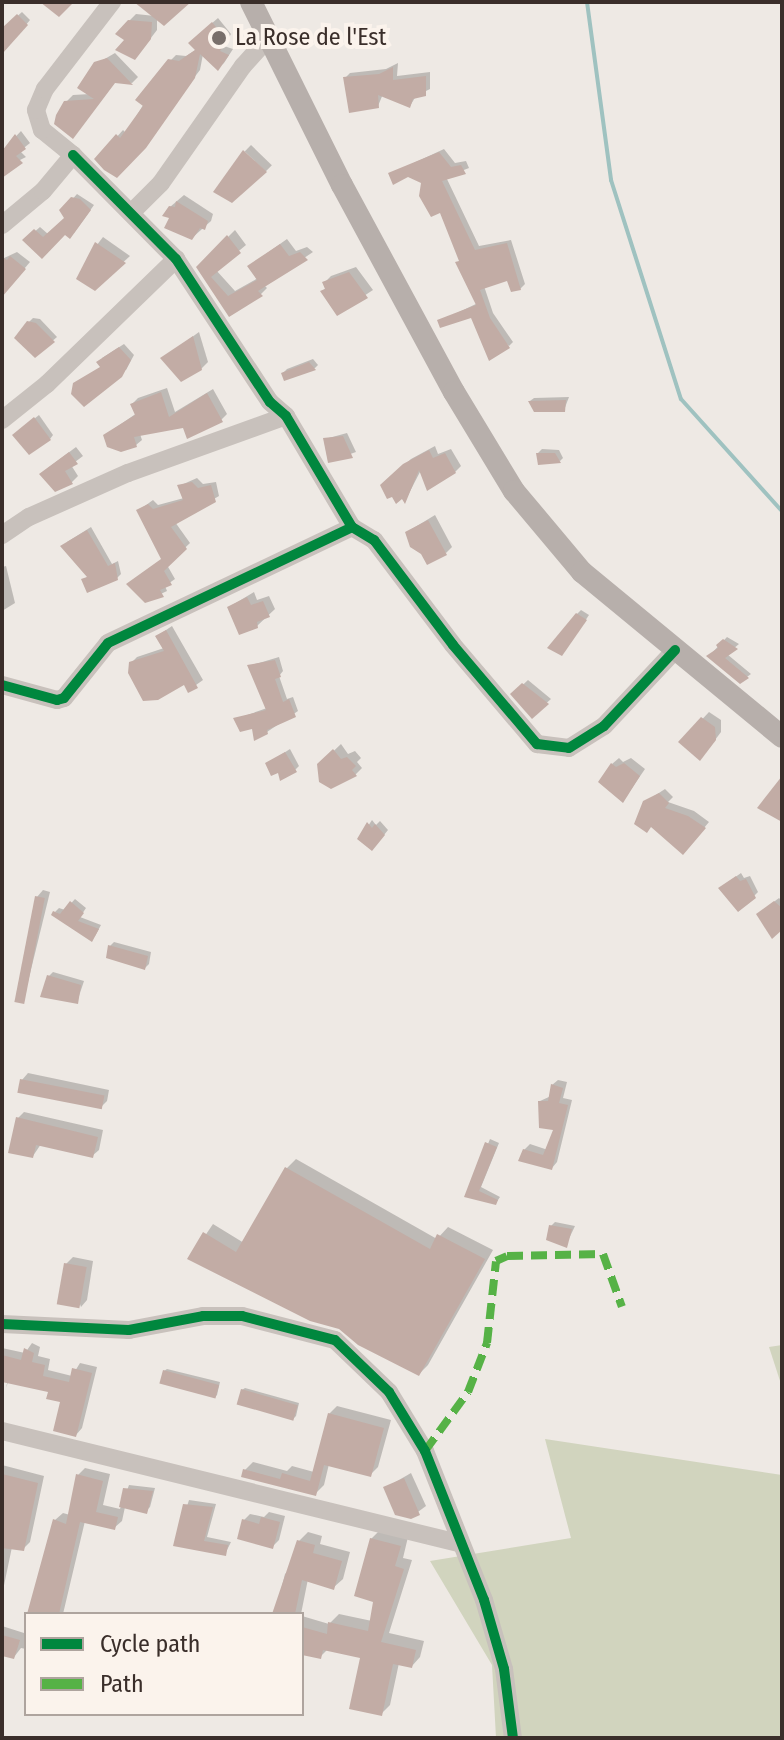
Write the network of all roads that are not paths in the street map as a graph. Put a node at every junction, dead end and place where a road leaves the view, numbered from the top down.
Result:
1 (112, 2) edge
2 (251, 2) edge
3 (269, 37) junction
4 (73, 155) junction
5 (131, 213) junction
6 (2, 225) edge
7 (176, 259) junction
8 (286, 416) junction
9 (2, 420) edge
10 (352, 527) junction
11 (2, 535) edge
12 (675, 650) junction
13 (2, 685) edge
14 (782, 737) edge
15 (2, 1324) edge
16 (2, 1431) edge
17 (459, 1543) junction
18 (511, 1737) edge

1 - 4 street
2 - 3 main road
3 - 5 street
3 - 12 main road
4 - 5 street
4 - 6 street
5 - 7 street
7 - 8 street
7 - 9 street
8 - 10 street
8 - 11 street
10 - 12 street
10 - 13 street
12 - 14 main road
15 - 17 street
16 - 17 street
17 - 18 street

